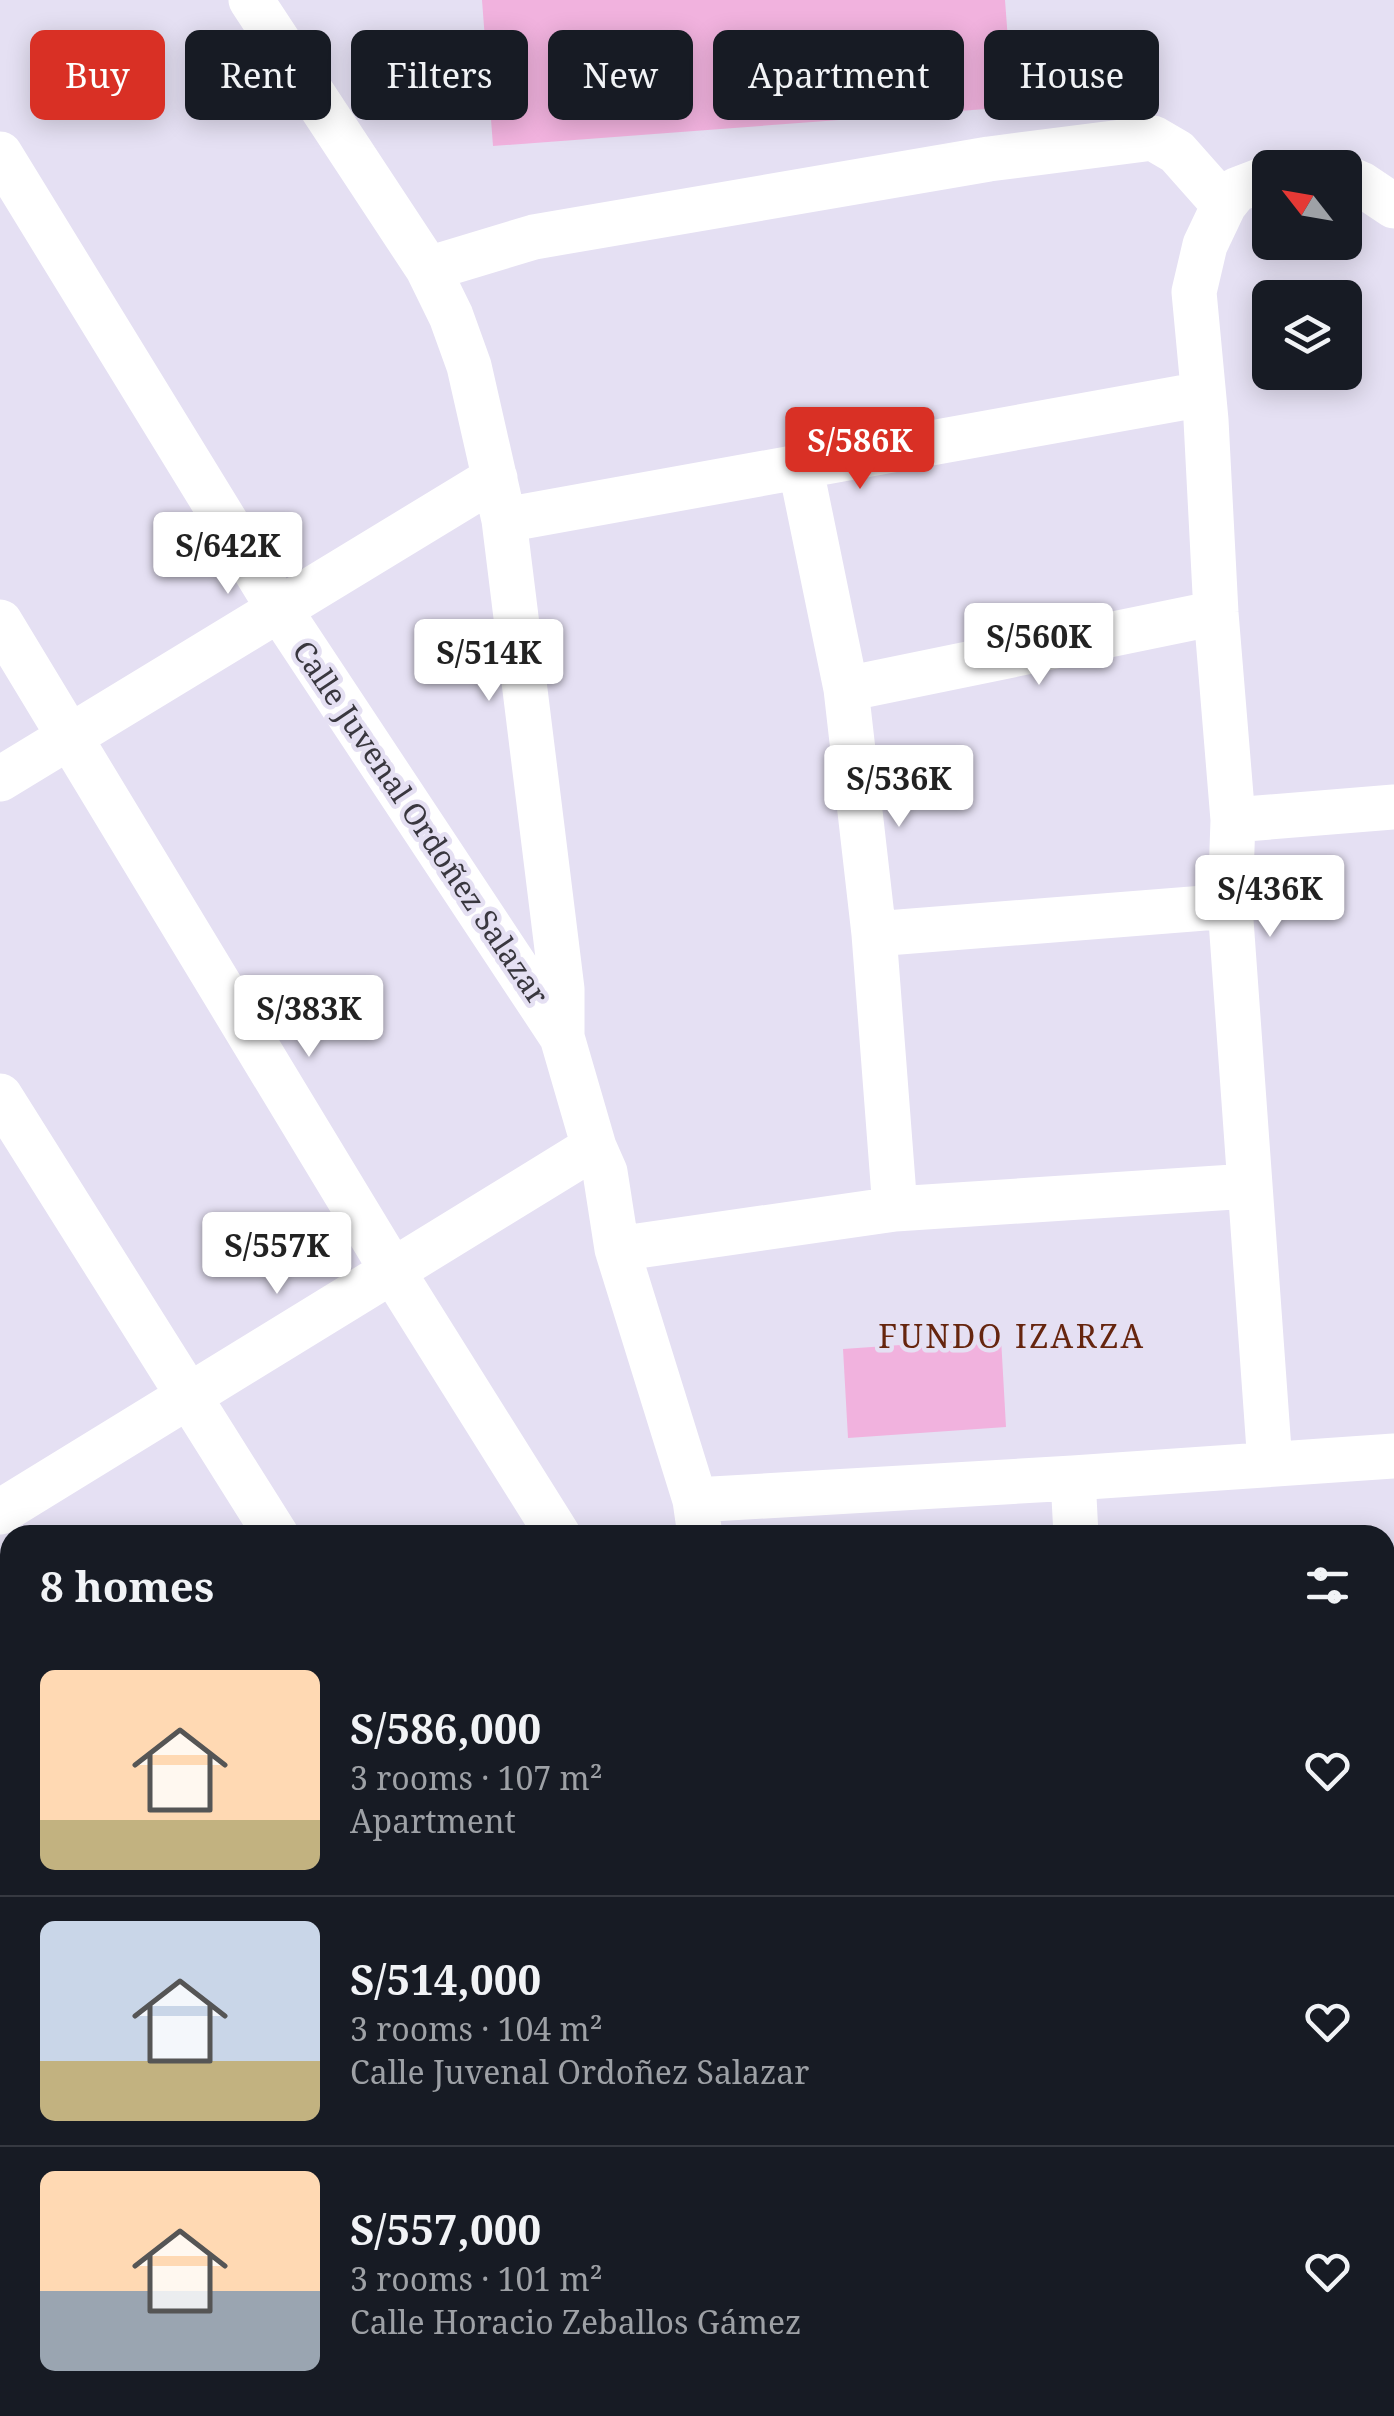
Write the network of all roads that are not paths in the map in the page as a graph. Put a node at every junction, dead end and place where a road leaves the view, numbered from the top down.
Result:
1 (251, 0) edge
2 (0, 154) edge
3 (1252, 184) edge
4 (1362, 184) edge
5 (1224, 205) junction
6 (1394, 206) edge
7 (428, 269) junction
8 (1203, 394) junction
9 (800, 465) junction
10 (500, 499) junction
11 (279, 610) junction
12 (1216, 613) junction
13 (0, 622) edge
14 (846, 690) junction
15 (69, 737) junction
16 (0, 780) edge
17 (1394, 808) edge
18 (1232, 820) junction
19 (1230, 906) junction
20 (874, 934) junction
21 (562, 1037) junction
22 (0, 1096) edge
23 (594, 1147) junction
24 (1250, 1186) junction
25 (895, 1209) junction
26 (618, 1249) junction
27 (392, 1270) junction
28 (188, 1396) junction
29 (1394, 1456) edge
30 (1270, 1464) junction
31 (1074, 1478) junction
32 (0, 1512) edge
33 (698, 1518) edge
34 (270, 1525) edge
35 (552, 1525) edge
36 (1076, 1525) edge

1 - 7 street
2 - 11 street, Calle Juvenal Ordoñez Salazar
3 - 5 street
4 - 6 street
5 - 7 street
5 - 8 street
7 - 10 street
8 - 9 street
8 - 12 street
9 - 10 street
9 - 14 street
10 - 11 street
10 - 21 street
11 - 15 street
11 - 21 street, Calle Juvenal Ordoñez Salazar
12 - 14 street
12 - 18 street
13 - 15 street
14 - 20 street
15 - 16 street
15 - 27 street
17 - 18 street
18 - 19 street
19 - 20 street
19 - 24 street
20 - 25 street
21 - 23 street, Calle Juvenal Ordoñez Salazar
22 - 28 street
23 - 26 street, Calle Juvenal Ordoñez Salazar
23 - 27 street
24 - 25 street
24 - 30 street
25 - 26 street
26 - 33 street, Calle Juvenal Ordoñez Salazar
27 - 28 street
27 - 35 street
28 - 32 street
28 - 34 street
29 - 30 street
30 - 31 street
31 - 33 street
31 - 36 street

